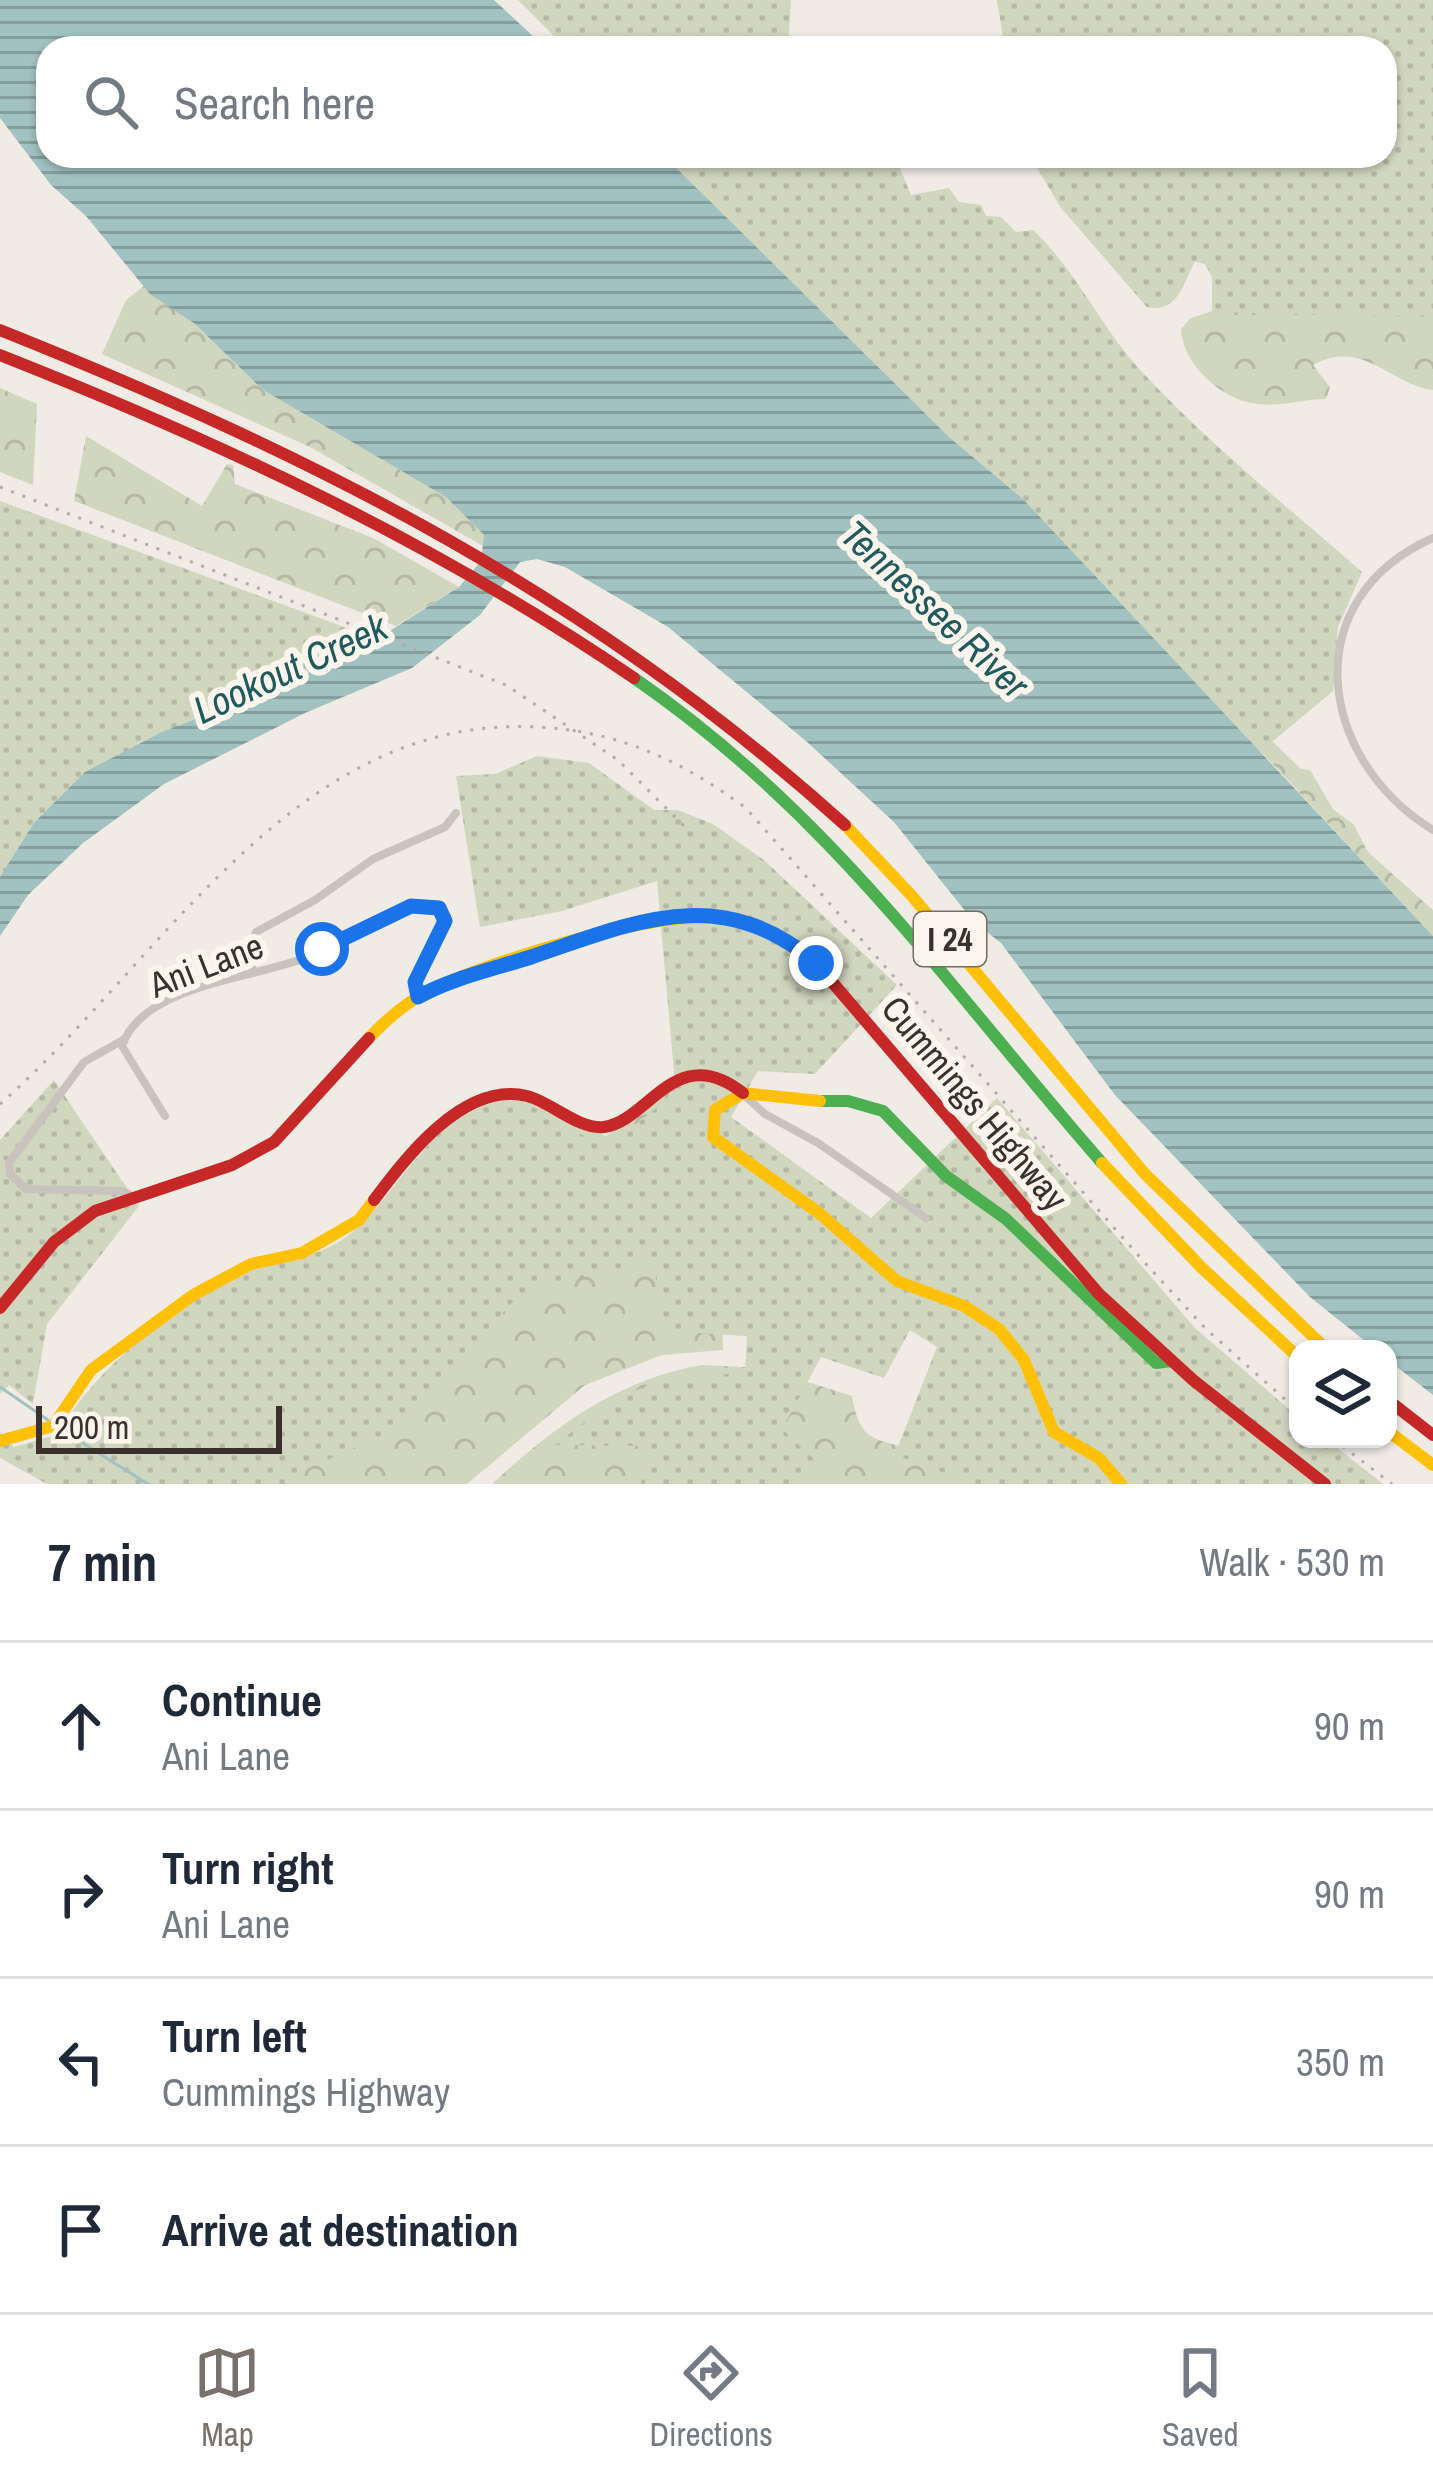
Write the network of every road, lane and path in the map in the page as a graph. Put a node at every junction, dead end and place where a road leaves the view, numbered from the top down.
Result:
1 (0, 331) edge
2 (0, 355) edge
3 (1433, 538) edge
4 (456, 813) dead end
5 (1433, 830) edge
6 (253, 972) junction
7 (418, 997) junction
8 (123, 1040) junction
9 (742, 1093) junction
10 (165, 1116) dead end
11 (132, 1196) junction
12 (926, 1218) dead end
13 (0, 1308) edge
14 (1317, 1340) edge
15 (1289, 1348) edge
16 (1171, 1361) junction
17 (1397, 1407) edge
18 (1433, 1435) edge
19 (1397, 1438) edge
20 (0, 1442) edge
21 (1433, 1465) edge
22 (1120, 1484) edge
23 (1325, 1484) edge

1 - 14 main road, I 24
2 - 15 main road, I 24
3 - 5 street
4 - 6 street
6 - 7 street, Ani Lane
6 - 8 street, Ani Lane
7 - 11 main road, Cummings Highway
7 - 16 main road, Cummings Highway
8 - 10 street, Ani Lane
8 - 11 street
9 - 12 street
9 - 16 main road
9 - 20 main road
9 - 22 main road
11 - 13 main road, Cummings Highway
16 - 23 main road, Cummings Highway
17 - 18 main road
19 - 21 main road

